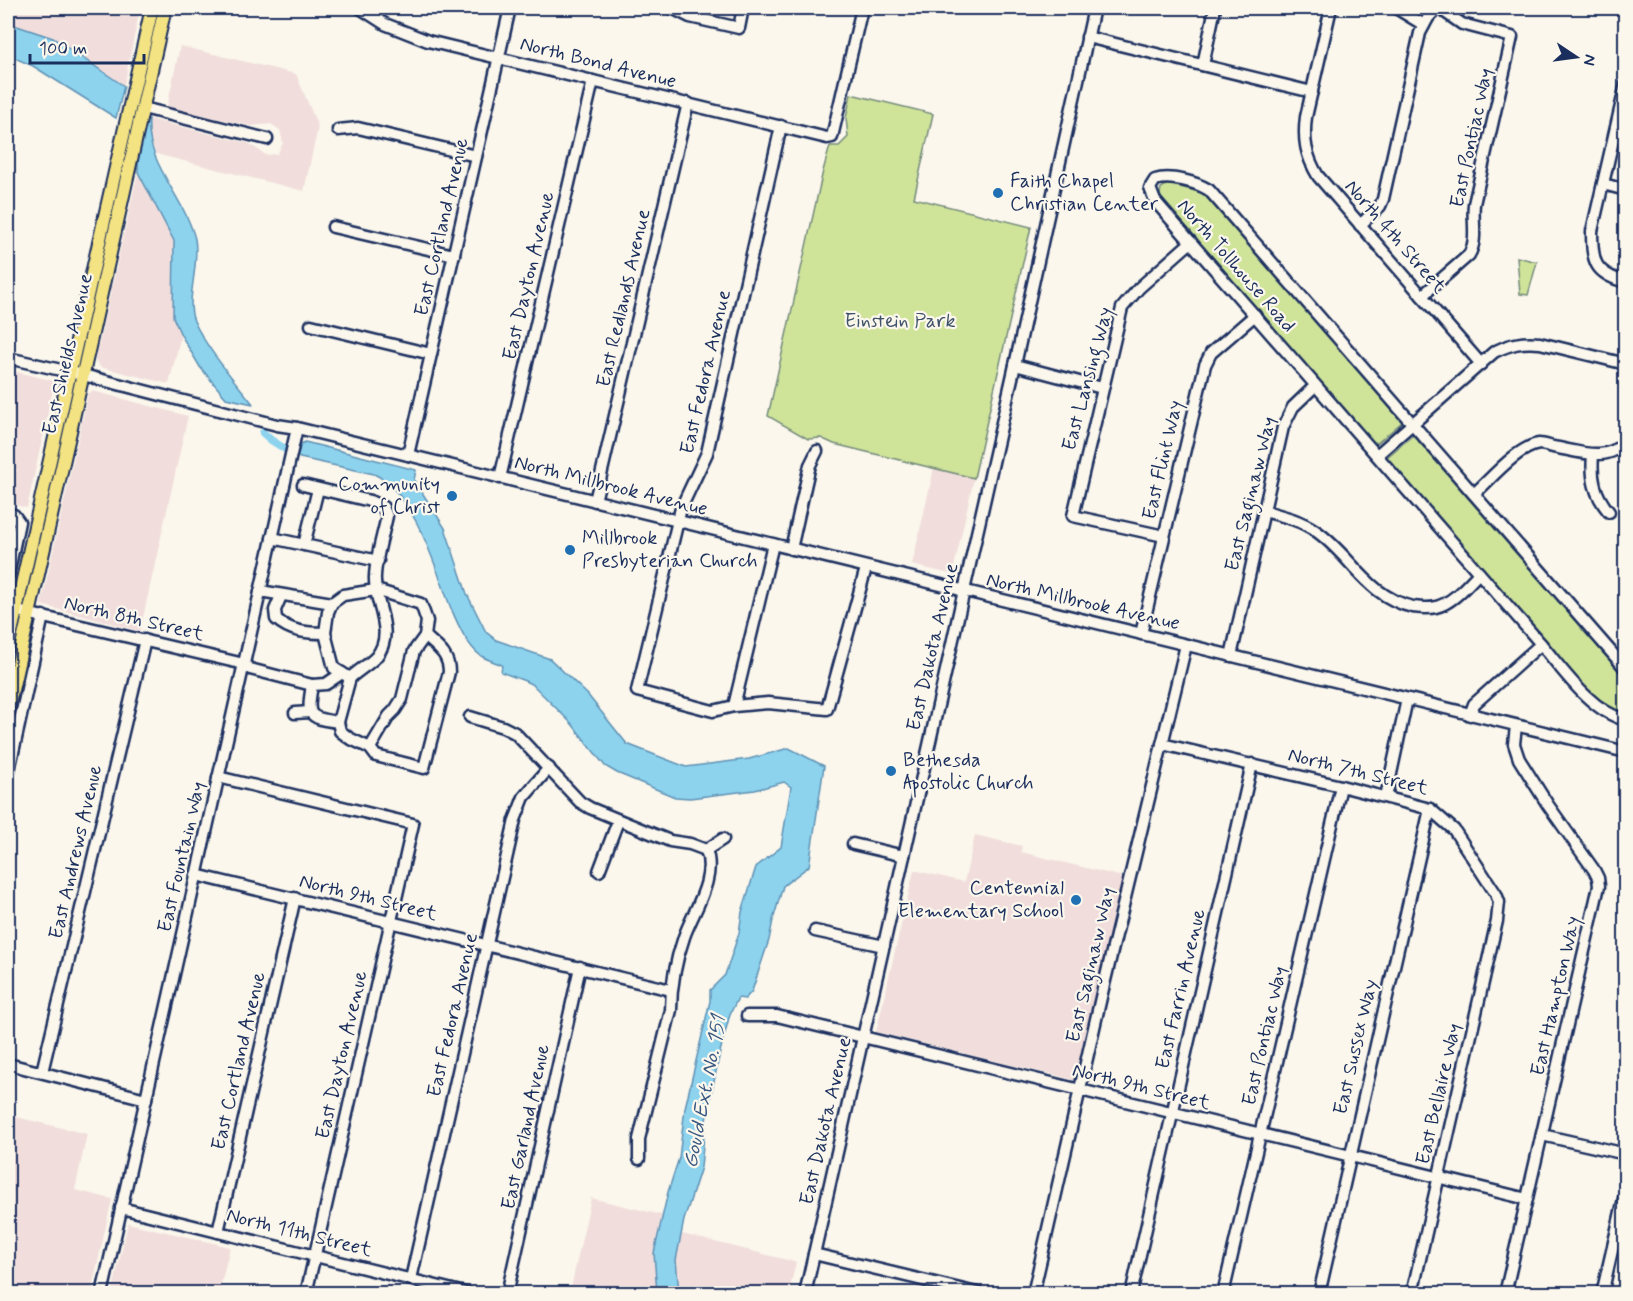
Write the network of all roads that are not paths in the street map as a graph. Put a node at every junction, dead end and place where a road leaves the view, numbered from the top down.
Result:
1 (152, 8) edge
2 (165, 8) edge
3 (360, 8) edge
4 (510, 8) edge
5 (672, 8) edge
6 (743, 8) edge
7 (862, 8) edge
8 (1094, 8) edge
9 (1215, 8) edge
10 (1331, 8) edge
11 (1396, 8) edge
12 (1438, 8) edge
13 (1424, 25) junction
14 (1087, 37) junction
15 (499, 57) junction
16 (1203, 65) junction
17 (137, 69) junction
18 (593, 81) junction
19 (1626, 84) edge
20 (1312, 92) junction
21 (688, 103) junction
22 (143, 108) junction
23 (781, 126) junction
24 (123, 130) junction
25 (338, 130) dead end
26 (267, 139) dead end
27 (476, 156) junction
28 (1603, 184) junction
29 (1626, 190) edge
30 (121, 204) junction
31 (1360, 225) junction
32 (333, 227) dead end
33 (1191, 242) junction
34 (454, 255) junction
35 (1626, 282) edge
36 (1422, 296) junction
37 (1255, 315) junction
38 (311, 325) dead end
39 (431, 354) junction
40 (8, 358) edge
41 (1481, 364) junction
42 (1626, 364) edge
43 (1015, 365) junction
44 (69, 372) junction
45 (83, 375) junction
46 (1316, 386) junction
47 (1102, 388) junction
48 (1412, 425) junction
49 (297, 428) junction
50 (1626, 440) edge
51 (817, 451) dead end
52 (408, 455) junction
53 (1593, 455) junction
54 (1377, 456) junction
55 (500, 478) junction
56 (303, 485) dead end
57 (318, 489) junction
58 (1474, 494) junction
59 (595, 501) junction
60 (1264, 511) junction
61 (1609, 512) dead end
62 (13, 515) edge
63 (678, 521) junction
64 (1164, 536) junction
65 (272, 538) junction
66 (304, 544) junction
67 (773, 544) junction
68 (791, 549) junction
69 (378, 561) junction
70 (866, 568) junction
71 (1479, 573) junction
72 (8, 575) edge
73 (376, 590) junction
74 (260, 591) junction
75 (963, 591) junction
76 (281, 596) junction
77 (332, 603) junction
78 (15, 611) junction
79 (29, 614) junction
80 (43, 616) junction
81 (325, 633) junction
82 (1141, 634) junction
83 (425, 636) junction
84 (145, 640) junction
85 (1541, 644) junction
86 (1186, 645) junction
87 (8, 646) edge
88 (1231, 656) junction
89 (244, 664) junction
90 (1626, 669) edge
91 (346, 675) junction
92 (312, 685) junction
93 (1407, 699) junction
94 (734, 706) junction
95 (8, 708) edge
96 (310, 712) junction
97 (295, 713) dead end
98 (1470, 715) junction
99 (470, 717) dead end
100 (1626, 720) edge
101 (338, 722) junction
102 (1516, 726) junction
103 (1162, 744) junction
104 (370, 748) junction
105 (1625, 750) edge
106 (1252, 764) junction
107 (549, 768) junction
108 (8, 775) edge
109 (218, 777) junction
110 (1341, 786) junction
111 (1386, 797) junction
112 (1430, 809) junction
113 (618, 821) junction
114 (723, 839) dead end
115 (853, 844) dead end
116 (706, 850) junction
117 (904, 856) junction
118 (598, 871) dead end
119 (196, 875) junction
120 (295, 898) junction
121 (1499, 902) joint
122 (391, 922) junction
123 (814, 931) dead end
124 (487, 945) junction
125 (884, 946) junction
126 (580, 967) junction
127 (672, 990) junction
128 (747, 1017) dead end
129 (863, 1038) junction
130 (8, 1064) edge
131 (42, 1072) junction
132 (1080, 1091) junction
133 (146, 1099) junction
134 (1171, 1113) junction
135 (1260, 1135) junction
136 (1542, 1135) junction
137 (1626, 1154) edge
138 (1349, 1156) junction
139 (639, 1159) dead end
140 (1438, 1178) junction
141 (1626, 1190) edge
142 (1527, 1199) junction
143 (121, 1208) junction
144 (218, 1232) junction
145 (814, 1254) junction
146 (315, 1256) junction
147 (411, 1279) junction
148 (102, 1293) edge
149 (306, 1293) edge
150 (469, 1293) edge
151 (507, 1293) edge
152 (805, 1293) edge
153 (981, 1293) edge
154 (1033, 1293) edge
155 (1131, 1293) edge
156 (1223, 1293) edge
157 (1318, 1293) edge
158 (1412, 1293) edge
159 (1505, 1293) edge
160 (1602, 1293) edge

1 - 17 main road, East Shields Avenue
2 - 22 main road, East Shields Avenue
3 - 15 street, North Bond Avenue
4 - 15 street, East Cortland Avenue
5 - 6 street
7 - 23 street, North Bond Avenue
8 - 14 street, East Dakota Avenue
9 - 16 street
10 - 20 street
11 - 13 street
12 - 13 street
12 - 36 street, East Pontiac Way
13 - 31 street
14 - 16 street
14 - 43 street, East Dakota Avenue
15 - 18 street, North Bond Avenue
15 - 27 street, East Cortland Avenue
16 - 20 street
17 - 22 main road
17 - 24 main road, East Shields Avenue
18 - 21 street, North Bond Avenue
18 - 55 street, East Dayton Avenue
19 - 28 street
20 - 31 street, North 4th Street
21 - 23 street, North Bond Avenue
21 - 59 street, East Redlands Avenue
22 - 26 street
22 - 30 main road, East Shields Avenue
23 - 63 street, East Fedora Avenue
24 - 30 main road
24 - 44 main road, East Shields Avenue
25 - 27 street
27 - 34 street, East Cortland Avenue
28 - 29 street
28 - 35 street
30 - 45 main road, East Shields Avenue
31 - 36 street, North 4th Street
32 - 34 street
33 - 37 street, North Tollhouse Road
33 - 47 street, East Lansing Way
33 - 48 street, North Tollhouse Road
34 - 39 street, East Cortland Avenue
36 - 41 street, North 4th Street
37 - 46 street, North Tollhouse Road
37 - 64 street, East Flint Way
38 - 39 street
39 - 52 street, East Cortland Avenue
40 - 44 street, North Millbrook Avenue
41 - 42 street
41 - 48 street
43 - 47 street
43 - 75 street, East Dakota Avenue
44 - 45 street, North Millbrook Avenue
44 - 78 main road, East Shields Avenue
45 - 49 street, North Millbrook Avenue
45 - 79 main road, East Shields Avenue
46 - 54 street, North Tollhouse Road
46 - 60 street, East Saginaw Way
47 - 64 street, East Lansing Way
48 - 54 street
48 - 58 street, North Tollhouse Road
49 - 52 street, North Millbrook Avenue
49 - 65 street, East Fountain Way
50 - 53 street
51 - 68 street
52 - 55 street, North Millbrook Avenue
53 - 58 street
53 - 61 street
54 - 71 street, North Tollhouse Road
55 - 59 street, North Millbrook Avenue
56 - 57 street
57 - 66 street
57 - 69 street
58 - 90 street, North Tollhouse Road
59 - 63 street, North Millbrook Avenue
60 - 71 street
60 - 88 street, East Saginaw Way
62 - 72 street
63 - 67 street, North Millbrook Avenue
63 - 94 street, East Fedora Avenue
64 - 82 street, East Flint Way
65 - 66 street
65 - 74 street, East Fountain Way
66 - 69 street
67 - 68 street, North Millbrook Avenue
67 - 94 street
68 - 70 street, North Millbrook Avenue
69 - 73 street
70 - 75 street, North Millbrook Avenue
70 - 94 street
71 - 85 street, North Tollhouse Road
73 - 77 street
73 - 83 street
73 - 91 street
74 - 76 street
74 - 89 street, East Fountain Way
75 - 82 street, North Millbrook Avenue
75 - 117 street, East Dakota Avenue
76 - 77 street
76 - 81 street
77 - 81 street
78 - 79 street, North 8th Street
78 - 87 main road, East Shields Avenue
79 - 80 street, North 8th Street
79 - 95 main road, East Shields Avenue
80 - 84 street, North 8th Street
80 - 108 street
81 - 91 street
82 - 86 street, North Millbrook Avenue
83 - 104 street
83 - 104 street
84 - 89 street, North 8th Street
84 - 131 street, East Andrews Avenue
85 - 98 street
85 - 100 street, North Tollhouse Road
86 - 88 street, North Millbrook Avenue
86 - 103 street, East Saginaw Way
88 - 93 street, North Millbrook Avenue
89 - 92 street, North 8th Street
89 - 109 street, East Fountain Way
91 - 92 street
91 - 101 street
92 - 96 street
93 - 98 street, North Millbrook Avenue
93 - 111 street
96 - 97 street
96 - 101 street
98 - 102 street, North Millbrook Avenue
99 - 107 street
101 - 104 street
102 - 105 street, North Millbrook Avenue
102 - 136 street, East Hampton Way
103 - 106 street, North 7th Street
103 - 132 street, East Saginaw Way
106 - 110 street, North 7th Street
106 - 134 street, East Farrin Avenue
107 - 113 street
107 - 124 street, East Fedora Avenue
109 - 119 street, East Fountain Way
109 - 122 street, East Dayton Avenue
110 - 111 street, North 7th Street
110 - 135 street, East Pontiac Way
111 - 112 street, North 7th Street
112 - 121 street, North 7th Street
112 - 138 street, East Sussex Way
113 - 116 street
113 - 118 street
114 - 116 street
115 - 117 street
116 - 127 street
117 - 125 street, East Dakota Avenue
119 - 120 street, North 9th Street
119 - 133 street, East Fountain Way
120 - 122 street, North 9th Street
120 - 144 street, East Cortland Avenue
121 - 140 street, East Bellaire Way
122 - 124 street, North 9th Street
122 - 146 street, East Dayton Avenue
123 - 125 street
124 - 126 street, North 9th Street
124 - 147 street, East Fedora Avenue
125 - 129 street, East Dakota Avenue
126 - 127 street, North 9th Street
126 - 151 street, East Garland Avenue
127 - 139 street
128 - 129 street, North 9th Street
129 - 132 street, North 9th Street
129 - 145 street, East Dakota Avenue
130 - 131 street
131 - 133 street
132 - 134 street, North 9th Street
132 - 154 street, East Saginaw Way
133 - 143 street, East Fountain Way
134 - 135 street, North 9th Street
134 - 155 street, East Farrin Avenue
135 - 138 street, North 9th Street
135 - 156 street, East Pontiac Way
136 - 137 street
136 - 142 street, East Hampton Way
138 - 140 street, North 9th Street
138 - 157 street, East Sussex Way
140 - 142 street, North 9th Street
140 - 158 street, East Bellaire Way
141 - 160 street
142 - 159 street, East Hampton Way
143 - 144 street, North 11th Street
143 - 148 street, East Fountain Way
144 - 146 street, North 11th Street
145 - 152 street, East Dakota Avenue
145 - 153 street
146 - 147 street, North 11th Street
146 - 149 street, East Dayton Avenue
147 - 150 street, North 11th Street

